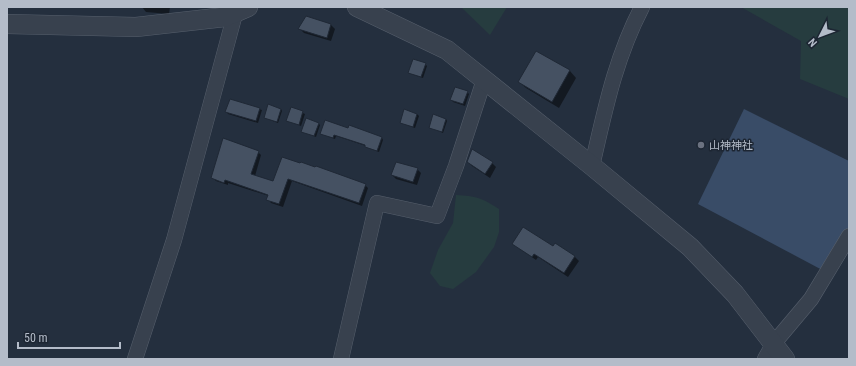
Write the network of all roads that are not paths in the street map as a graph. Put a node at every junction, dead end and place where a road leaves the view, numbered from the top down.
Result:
1 (357, 7) edge
2 (642, 7) edge
3 (242, 10) edge
4 (7, 24) edge
5 (484, 80) junction
6 (592, 166) junction
7 (849, 236) edge
8 (769, 351) edge
9 (135, 359) edge
10 (341, 359) edge
11 (785, 359) edge

1 - 5 street
2 - 6 street
3 - 4 street
3 - 9 street
5 - 6 street
5 - 10 street
6 - 8 street
7 - 8 street
8 - 11 street

